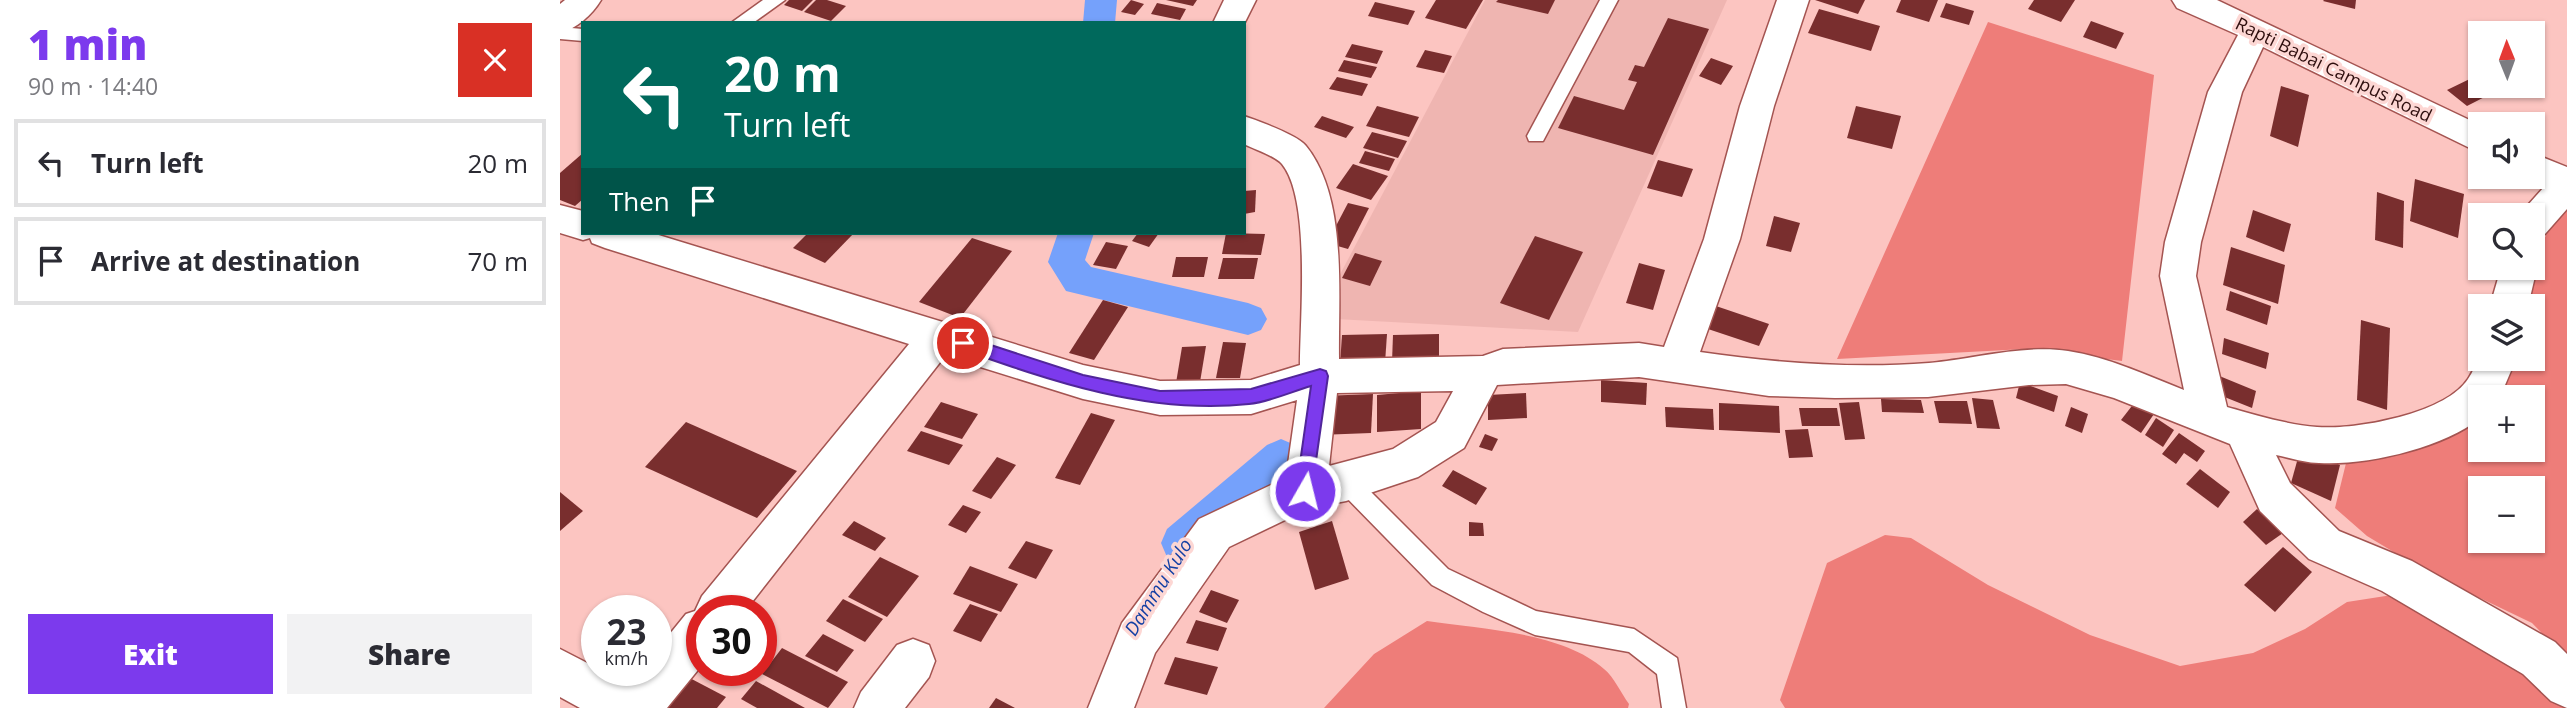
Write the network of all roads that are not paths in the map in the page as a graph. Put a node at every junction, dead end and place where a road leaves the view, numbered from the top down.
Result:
1 (585, 0) edge
2 (776, 0) edge
3 (1240, 0) edge
4 (1609, 0) edge
5 (1793, 0) edge
6 (2188, 0) edge
7 (743, 21) edge
8 (1230, 21) edge
9 (560, 22) edge
10 (2256, 30) junction
11 (560, 33) edge
12 (581, 35) edge
13 (1246, 130) edge
14 (2468, 134) edge
15 (1536, 136) dead end
16 (2545, 173) edge
17 (2567, 184) edge
18 (2545, 209) edge
19 (560, 219) edge
20 (581, 225) edge
21 (612, 235) edge
22 (939, 335) junction
23 (1676, 366) junction
24 (2492, 371) edge
25 (1483, 373) junction
26 (1320, 376) junction
27 (2227, 425) junction
28 (1346, 482) junction
29 (1305, 491) junction
30 (730, 595) edge
31 (686, 650) edge
32 (913, 661) dead end
33 (560, 671) edge
34 (2567, 685) edge
35 (626, 708) edge
36 (638, 708) edge
37 (877, 708) edge
38 (1111, 708) edge
39 (1674, 708) edge

1 - 9 street
2 - 7 lane
3 - 8 street
4 - 15 lane
5 - 23 street
6 - 10 street, Rapti Babai Campus Road
10 - 14 street, Rapti Babai Campus Road
10 - 27 street
11 - 12 lane
13 - 26 street
16 - 17 street
17 - 18 street
19 - 20 street
21 - 22 street
22 - 26 street
22 - 30 street
23 - 25 street
23 - 27 street
24 - 27 street
25 - 26 street
25 - 28 street
26 - 29 street
27 - 34 street
28 - 29 street
28 - 39 lane
29 - 38 street
31 - 36 street
32 - 37 street
33 - 35 street

